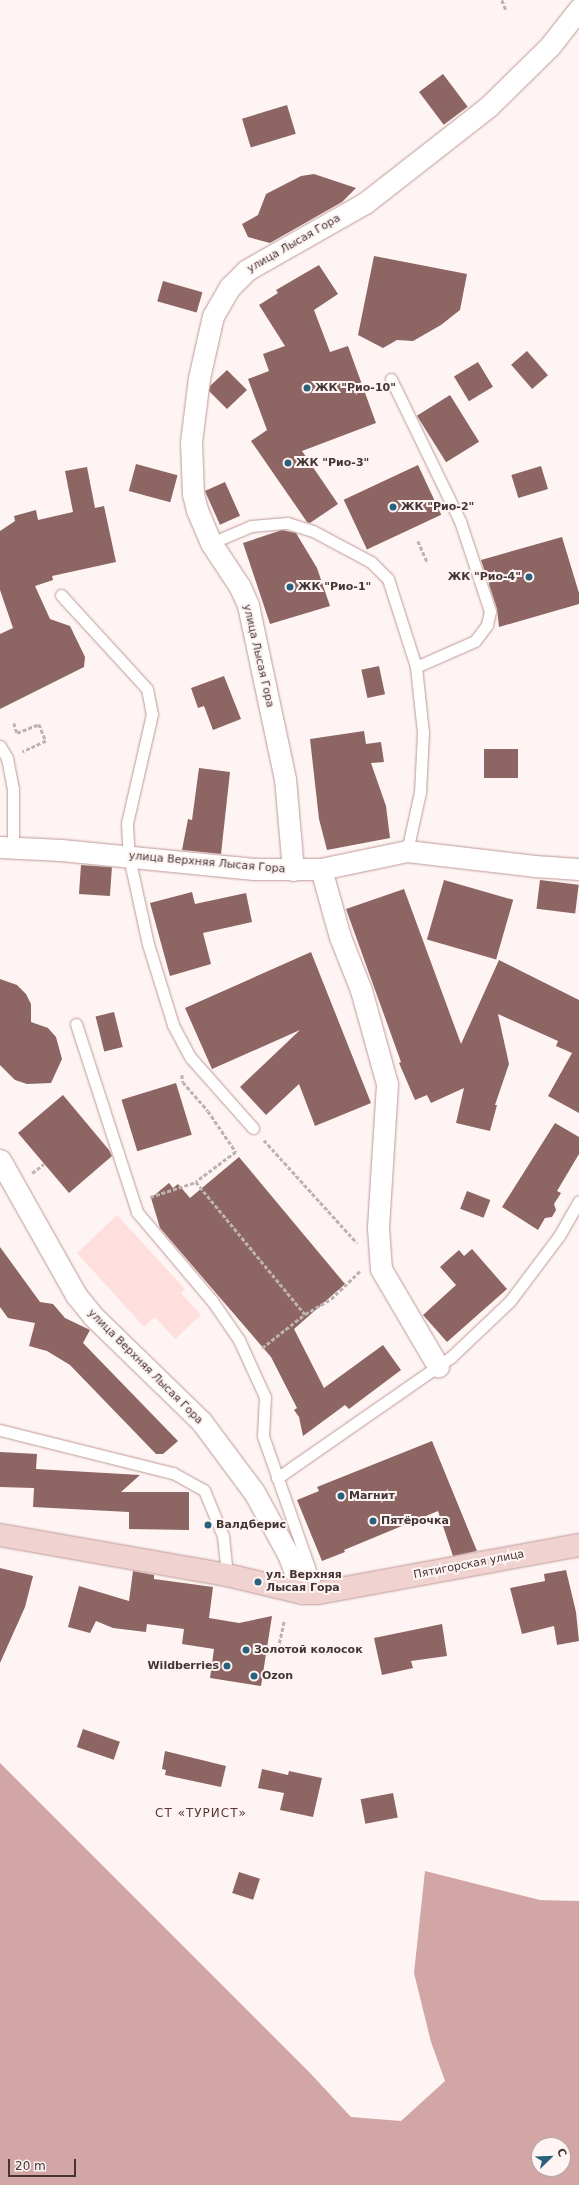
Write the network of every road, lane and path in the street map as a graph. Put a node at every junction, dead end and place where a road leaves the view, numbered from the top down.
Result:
1 (502, 0) edge
2 (579, 9) edge
3 (506, 10) dead end
4 (391, 379) dead end
5 (418, 541) dead end
6 (211, 543) junction
7 (428, 563) dead end
8 (61, 595) dead end
9 (416, 667) junction
10 (14, 723) dead end
11 (0, 746) edge
12 (7, 758) junction
13 (7, 848) edge
14 (407, 851) junction
15 (129, 856) junction
16 (321, 869) junction
17 (579, 869) edge
18 (293, 870) junction
19 (76, 1024) dead end
20 (181, 1068) dead end
21 (253, 1128) joint
22 (0, 1160) edge
23 (196, 1182) junction
24 (579, 1201) edge
25 (141, 1217) junction
26 (361, 1248) dead end
27 (362, 1268) dead end
28 (305, 1314) junction
29 (258, 1350) dead end
30 (438, 1366) junction
31 (0, 1430) edge
32 (277, 1478) junction
33 (0, 1535) edge
34 (579, 1545) edge
35 (227, 1575) junction
36 (310, 1593) junction
37 (284, 1620) dead end
38 (267, 1646) dead end

1 - 3 path
2 - 6 street, улица Лысая Гора
4 - 9 lane
5 - 7 path
6 - 9 lane
6 - 18 street, улица Лысая Гора
8 - 15 lane
9 - 14 lane
10 - 12 path
11 - 12 lane
12 - 13 lane
13 - 15 street, улица Верхняя Лысая Гора
14 - 16 street, улица Верхняя Лысая Гора
14 - 17 street, улица Верхняя Лысая Гора
15 - 18 street, улица Верхняя Лысая Гора
15 - 21 lane
16 - 18 street, улица Верхняя Лысая Гора
16 - 30 street
19 - 25 lane
20 - 23 path
21 - 26 path
22 - 36 street, улица Верхняя Лысая Гора
23 - 25 path
23 - 28 path
24 - 30 lane
25 - 32 lane
27 - 28 path
28 - 29 path
30 - 32 lane
31 - 35 lane
32 - 36 lane
33 - 35 street
34 - 36 street, Пятигорская улица
35 - 36 street
37 - 38 path

